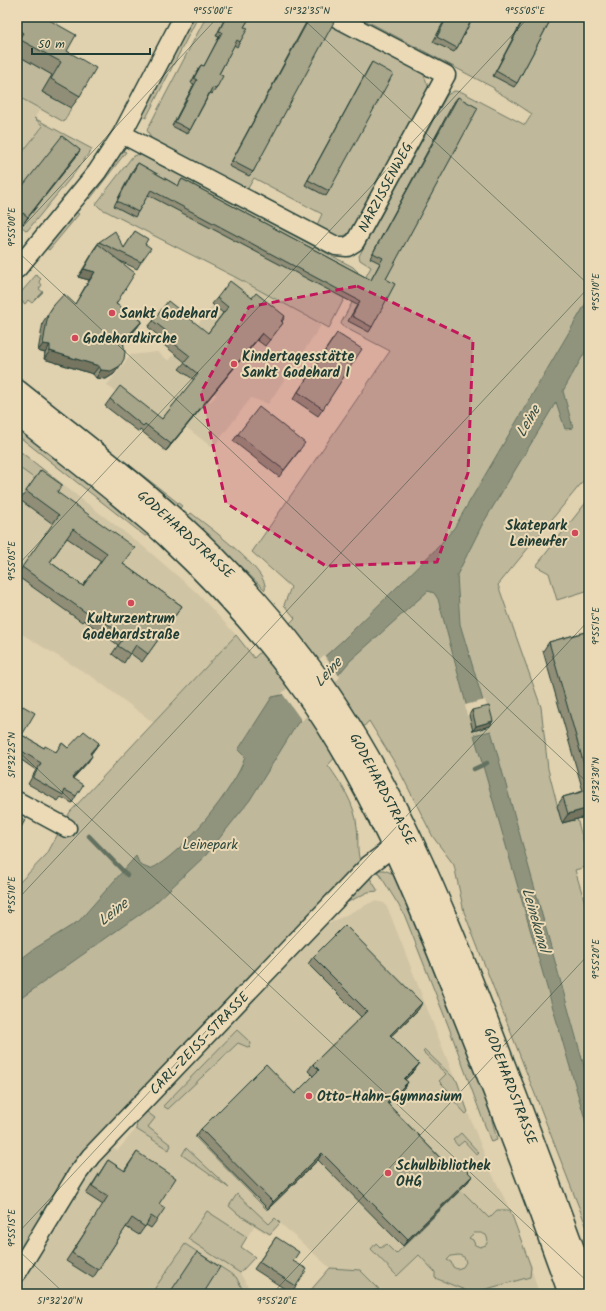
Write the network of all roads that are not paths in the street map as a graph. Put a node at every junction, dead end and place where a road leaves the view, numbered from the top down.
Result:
1 (183, 17) edge
2 (335, 17) edge
3 (122, 134) junction
4 (17, 269) edge
5 (17, 392) edge
6 (17, 414) edge
7 (265, 626) junction
8 (17, 801) edge
9 (66, 828) dead end
10 (402, 841) junction
11 (17, 1273) edge
12 (570, 1294) edge
13 (589, 1294) edge

1 - 3 street
2 - 3 street, NARZISSENWEG
3 - 4 street
5 - 7 street, GODEHARDSTRASSE
6 - 7 street, GODEHARDSTRASSE
7 - 10 street, GODEHARDSTRASSE
8 - 9 street
10 - 11 street, CARL-ZEISS-STRASSE
10 - 12 street, GODEHARDSTRASSE
10 - 13 street, GODEHARDSTRASSE

